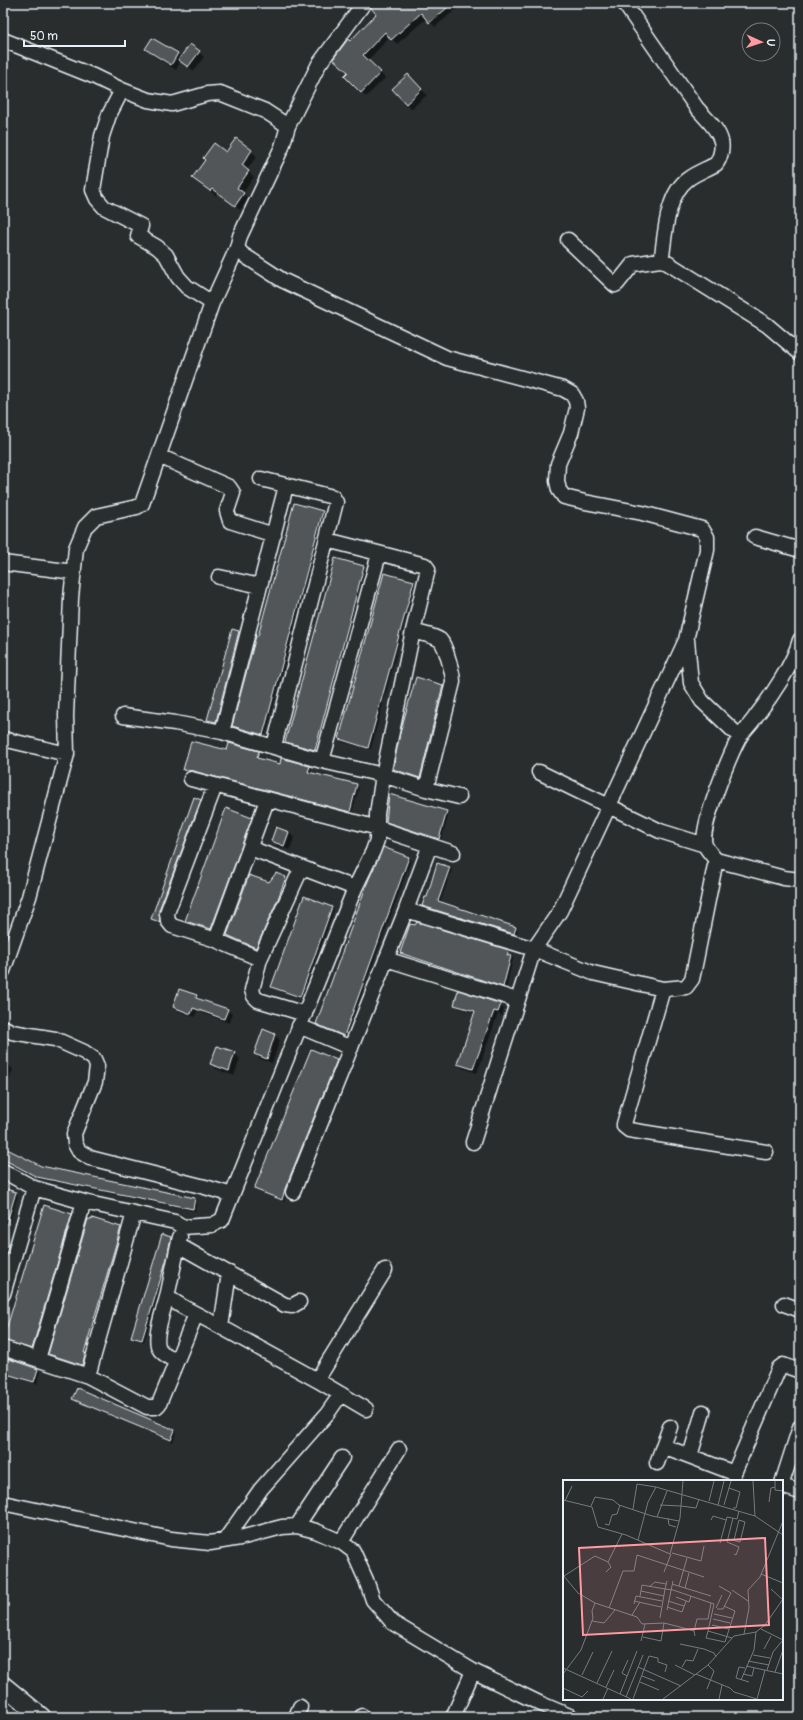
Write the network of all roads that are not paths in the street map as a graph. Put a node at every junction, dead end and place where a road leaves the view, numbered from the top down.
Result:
1 (364, 3) edge
2 (624, 3) edge
3 (3, 40) edge
4 (122, 90) junction
5 (288, 126) junction
6 (568, 240) dead end
7 (237, 248) junction
8 (661, 259) junction
9 (212, 303) junction
10 (800, 353) edge
11 (159, 456) junction
12 (261, 479) dead end
13 (286, 486) junction
14 (274, 535) junction
15 (755, 537) dead end
16 (328, 540) junction
17 (800, 550) edge
18 (379, 554) junction
19 (3, 563) edge
20 (74, 572) junction
21 (219, 577) dead end
22 (260, 586) junction
23 (413, 631) junction
24 (686, 640) junction
25 (800, 640) edge
26 (123, 716) dead end
27 (222, 732) junction
28 (740, 737) junction
29 (3, 739) edge
30 (274, 746) junction
31 (67, 754) junction
32 (322, 761) junction
33 (539, 772) dead end
34 (383, 775) junction
35 (191, 779) dead end
36 (215, 786) junction
37 (426, 789) junction
38 (459, 797) dead end
39 (267, 800) junction
40 (610, 807) junction
41 (378, 828) junction
42 (430, 844) junction
43 (705, 845) junction
44 (250, 848) junction
45 (453, 852) dead end
46 (716, 860) junction
47 (301, 869) junction
48 (800, 880) edge
49 (355, 888) junction
50 (406, 910) junction
51 (216, 940) junction
52 (534, 949) junction
53 (260, 959) junction
54 (386, 959) junction
55 (3, 971) edge
56 (663, 989) junction
57 (517, 1000) junction
58 (302, 1020) junction
59 (3, 1027) edge
60 (351, 1048) junction
61 (473, 1142) dead end
62 (766, 1152) dead end
63 (3, 1171) edge
64 (34, 1188) junction
65 (293, 1192) dead end
66 (232, 1195) junction
67 (84, 1202) junction
68 (134, 1212) junction
69 (183, 1227) junction
70 (178, 1245) junction
71 (385, 1270) dead end
72 (229, 1273) junction
73 (3, 1294) edge
74 (167, 1297) junction
75 (298, 1302) dead end
76 (784, 1304) dead end
77 (800, 1310) edge
78 (196, 1314) junction
79 (222, 1327) junction
80 (3, 1348) edge
81 (38, 1359) junction
82 (176, 1362) junction
83 (800, 1371) edge
84 (88, 1376) junction
85 (317, 1380) junction
86 (341, 1394) junction
87 (366, 1409) dead end
88 (703, 1412) dead end
89 (670, 1427) dead end
90 (800, 1430) edge
91 (663, 1446) junction
92 (399, 1449) dead end
93 (690, 1456) junction
94 (342, 1458) dead end
95 (657, 1463) dead end
96 (783, 1481) edge
97 (783, 1484) edge
98 (800, 1492) edge
99 (3, 1503) edge
100 (297, 1526) junction
101 (225, 1540) junction
102 (342, 1542) junction
103 (473, 1671) junction
104 (3, 1685) edge
105 (42, 1717) edge
106 (453, 1717) edge
107 (572, 1717) edge

1 - 5 street
2 - 8 street
3 - 4 street
4 - 5 street
4 - 9 street
5 - 7 street
6 - 8 street
7 - 9 street
7 - 24 street
8 - 10 street
9 - 11 street
11 - 14 street
11 - 20 street
12 - 13 street
13 - 14 street
13 - 16 street
14 - 22 street
15 - 17 street
16 - 18 street
16 - 30 street
18 - 23 street
18 - 32 street
19 - 20 street
20 - 31 street
21 - 22 street
22 - 27 street
23 - 34 street
23 - 37 street
24 - 28 street
24 - 40 street
25 - 28 street
26 - 27 street
27 - 30 street
28 - 43 street
29 - 31 street
30 - 32 street
31 - 55 street
32 - 34 street
33 - 40 street
34 - 37 street
34 - 41 street
35 - 36 street
36 - 39 street
36 - 51 street
37 - 38 street
39 - 41 street
39 - 44 street
40 - 43 street
40 - 52 street
41 - 42 street
41 - 49 street
42 - 45 street
42 - 50 street
43 - 46 street
44 - 47 street
44 - 51 street
46 - 48 street
46 - 56 street
47 - 49 street
47 - 53 street
49 - 58 street
50 - 52 street
50 - 54 street
51 - 53 street
52 - 56 street
52 - 57 street
53 - 58 street
54 - 57 street
54 - 60 street
56 - 62 street
57 - 61 street
58 - 60 street
58 - 66 street
59 - 66 street
60 - 65 street
63 - 64 street
64 - 67 street
64 - 73 street
66 - 69 street
67 - 68 street
67 - 81 street
68 - 69 street
68 - 84 street
69 - 70 street
70 - 72 street
70 - 74 street
71 - 85 street
72 - 75 street
72 - 79 street
74 - 78 street
74 - 82 street
76 - 77 street
78 - 79 street
78 - 82 street
79 - 85 street
80 - 81 street
81 - 84 street
82 - 84 street
83 - 93 street
85 - 86 street
86 - 87 street
86 - 101 street
88 - 93 street
89 - 91 street
90 - 96 street
91 - 93 street
91 - 95 street
92 - 102 street
94 - 100 street
97 - 98 street
99 - 101 street
100 - 101 street
100 - 102 street
102 - 103 street
103 - 106 street
103 - 107 street
104 - 105 street

